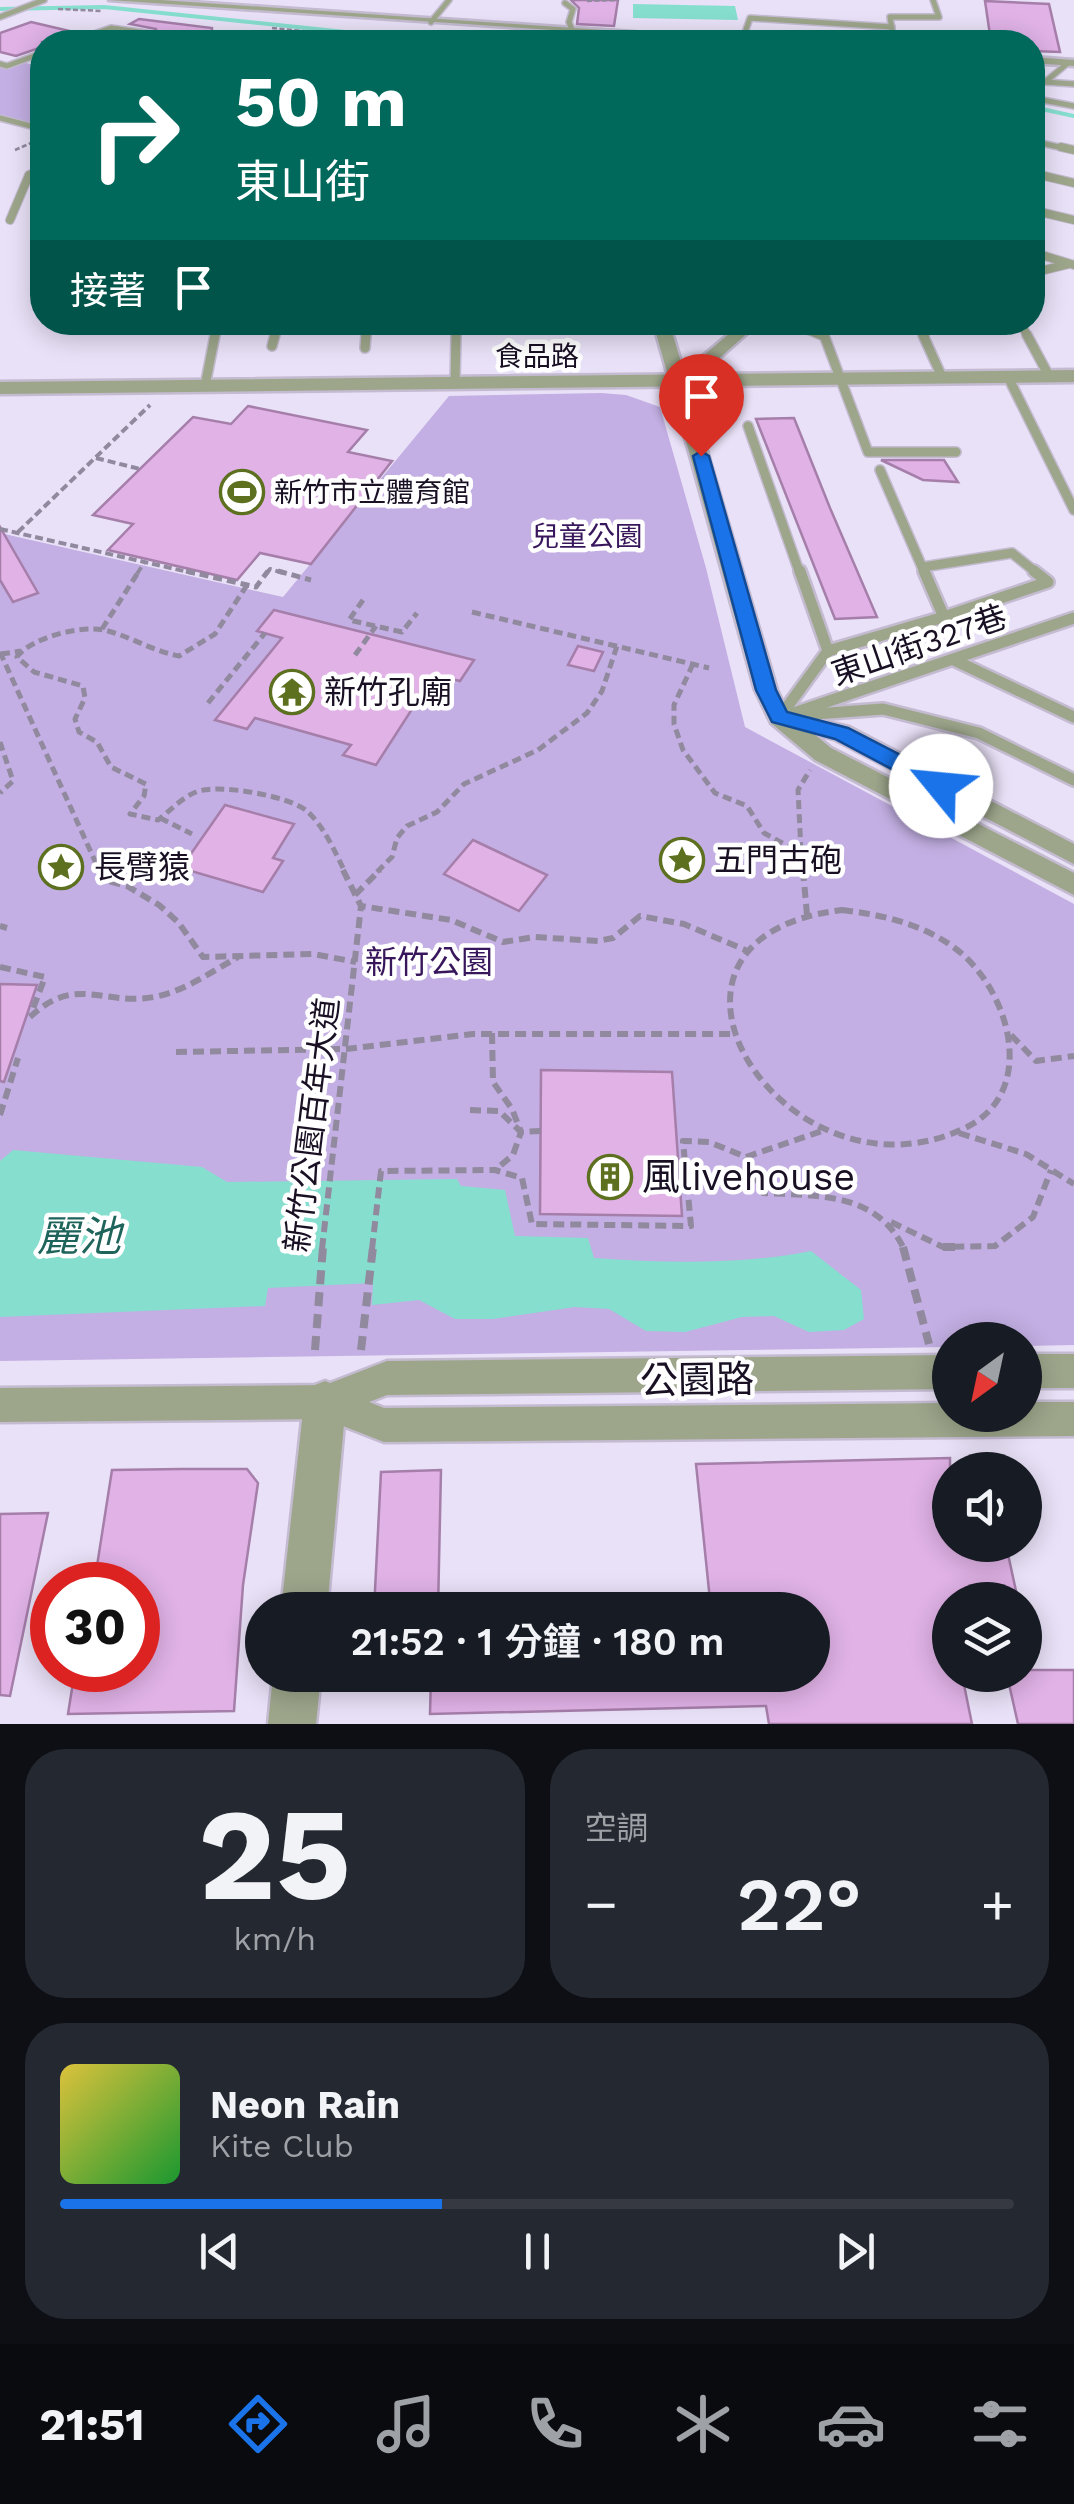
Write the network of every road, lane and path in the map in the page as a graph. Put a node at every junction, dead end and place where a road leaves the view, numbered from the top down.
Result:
1 (44, 0) edge
2 (114, 0) edge
3 (449, 0) edge
4 (579, 0) edge
5 (619, 0) edge
6 (933, 0) edge
7 (565, 3) dead end
8 (0, 17) edge
9 (131, 20) dead end
10 (431, 22) junction
11 (892, 27) junction
12 (111, 28) junction
13 (105, 30) edge
14 (125, 30) edge
15 (572, 30) joint
16 (746, 30) edge
17 (892, 30) edge
18 (30, 57) edge
19 (1045, 61) edge
20 (1071, 63) edge
21 (0, 64) edge
22 (1045, 82) joint
23 (1074, 84) edge
24 (1045, 98) edge
25 (1074, 106) edge
26 (0, 118) edge
27 (30, 126) edge
28 (1045, 144) edge
29 (1074, 150) edge
30 (30, 175) edge
31 (1045, 176) edge
32 (1074, 183) edge
33 (1045, 213) edge
34 (10, 220) dead end
35 (1074, 220) edge
36 (1045, 256) edge
37 (1073, 264) edge
38 (1045, 270) edge
39 (215, 335) edge
40 (275, 335) edge
41 (366, 335) edge
42 (456, 335) edge
43 (665, 335) edge
44 (737, 335) edge
45 (824, 335) edge
46 (924, 335) edge
47 (1027, 335) edge
48 (272, 346) dead end
49 (365, 348) dead end
50 (1049, 376) junction
51 (1074, 376) edge
52 (942, 377) junction
53 (1008, 377) junction
54 (842, 378) junction
55 (681, 382) junction
56 (456, 384) junction
57 (170, 386) junction
58 (205, 386) junction
59 (0, 388) edge
60 (748, 426) dead end
61 (956, 452) dead end
62 (96, 458) junction
63 (140, 469) dead end
64 (880, 470) dead end
65 (1074, 510) edge
66 (0, 529) edge
67 (18, 532) junction
68 (144, 560) junction
69 (922, 567) junction
70 (312, 580) dead end
71 (247, 585) junction
72 (363, 600) dead end
73 (417, 612) dead end
74 (472, 612) dead end
75 (944, 616) junction
76 (1074, 618) edge
77 (376, 626) junction
78 (102, 629) junction
79 (266, 633) dead end
80 (617, 646) junction
81 (21, 651) junction
82 (828, 651) junction
83 (1, 653) edge
84 (356, 655) dead end
85 (954, 660) junction
86 (693, 664) junction
87 (709, 668) dead end
88 (208, 703) dead end
89 (1074, 717) edge
90 (779, 718) junction
91 (0, 742) edge
92 (811, 768) dead end
93 (1074, 780) edge
94 (0, 793) edge
95 (160, 818) junction
96 (192, 834) dead end
97 (801, 854) junction
98 (1074, 855) edge
99 (1074, 885) edge
100 (355, 894) junction
101 (361, 906) junction
102 (807, 915) junction
103 (750, 952) junction
104 (242, 955) junction
105 (356, 962) junction
106 (0, 967) edge
107 (492, 1034) junction
108 (732, 1034) junction
109 (1012, 1035) junction
110 (346, 1049) junction
111 (176, 1052) dead end
112 (1074, 1056) edge
113 (18, 1058) dead end
114 (470, 1110) dead end
115 (0, 1115) edge
116 (540, 1131) dead end
117 (822, 1131) junction
118 (521, 1132) junction
119 (959, 1133) junction
120 (746, 1156) junction
121 (495, 1170) junction
122 (1051, 1170) junction
123 (1074, 1184) edge
124 (889, 1221) junction
125 (929, 1344) dead end
126 (315, 1350) dead end
127 (361, 1350) dead end
128 (1074, 1371) edge
129 (932, 1372) edge
130 (1042, 1372) edge
131 (325, 1402) junction
132 (0, 1405) edge
133 (1074, 1419) edge
134 (306, 1592) edge
135 (295, 1692) edge
136 (292, 1724) edge

1 - 8 lane
2 - 10 street
3 - 10 lane
4 - 5 path
6 - 11 lane
7 - 15 lane
9 - 12 lane
10 - 15 street
11 - 16 lane
11 - 17 lane
12 - 13 lane
12 - 14 lane
18 - 21 lane
19 - 20 street
20 - 22 lane
22 - 23 lane
24 - 25 lane
26 - 27 lane
28 - 29 lane
30 - 34 lane
31 - 32 lane
33 - 35 lane
36 - 37 lane
37 - 38 lane
39 - 58 lane
40 - 48 lane
41 - 49 lane
42 - 56 lane
43 - 55 street
44 - 55 street
45 - 54 lane
46 - 52 lane
47 - 50 lane
50 - 51 street, 食品路
50 - 53 street, 食品路
52 - 53 street, 食品路
52 - 54 street, 食品路
53 - 65 lane
54 - 55 street, 食品路
54 - 61 lane
55 - 56 street, 食品路
55 - 90 street
56 - 58 street, 食品路
57 - 58 street, 食品路
57 - 59 street, 食品路
57 - 62 path
60 - 82 lane
62 - 63 path
62 - 67 path
64 - 69 lane
66 - 67 path
67 - 68 path
68 - 71 path
68 - 78 path
69 - 75 lane
69 - 75 lane
70 - 71 path
71 - 78 path
72 - 77 path
73 - 77 path
74 - 80 path
75 - 82 lane
76 - 85 lane, 東山街327巷
77 - 84 path
78 - 81 path
79 - 88 path
80 - 86 path
80 - 100 path
81 - 83 path
81 - 95 path
82 - 90 lane
83 - 104 path
85 - 89 lane
85 - 90 lane, 東山街327巷
86 - 87 path
86 - 97 path
90 - 93 lane
90 - 98 street
90 - 99 street
91 - 94 path
92 - 97 path
95 - 96 path
95 - 100 path
97 - 102 path
100 - 101 path
101 - 103 path
101 - 105 path, 新竹公園百年大道
102 - 103 path
102 - 109 path
103 - 108 path
104 - 105 path
104 - 106 path
105 - 110 path, 新竹公園百年大道
107 - 108 path
107 - 110 path
107 - 118 path
108 - 117 path
109 - 112 path
109 - 119 path
110 - 111 path
110 - 126 path, 新竹公園百年大道
113 - 115 path
114 - 118 path
116 - 118 path
117 - 119 path
117 - 120 path
118 - 121 path
119 - 122 path
120 - 121 path
120 - 124 path
121 - 127 path
122 - 123 path
122 - 124 path
124 - 125 path
128 - 130 street
129 - 131 street, 公園路
131 - 132 street, 公園路
131 - 133 street, 公園路
131 - 134 street
135 - 136 street

